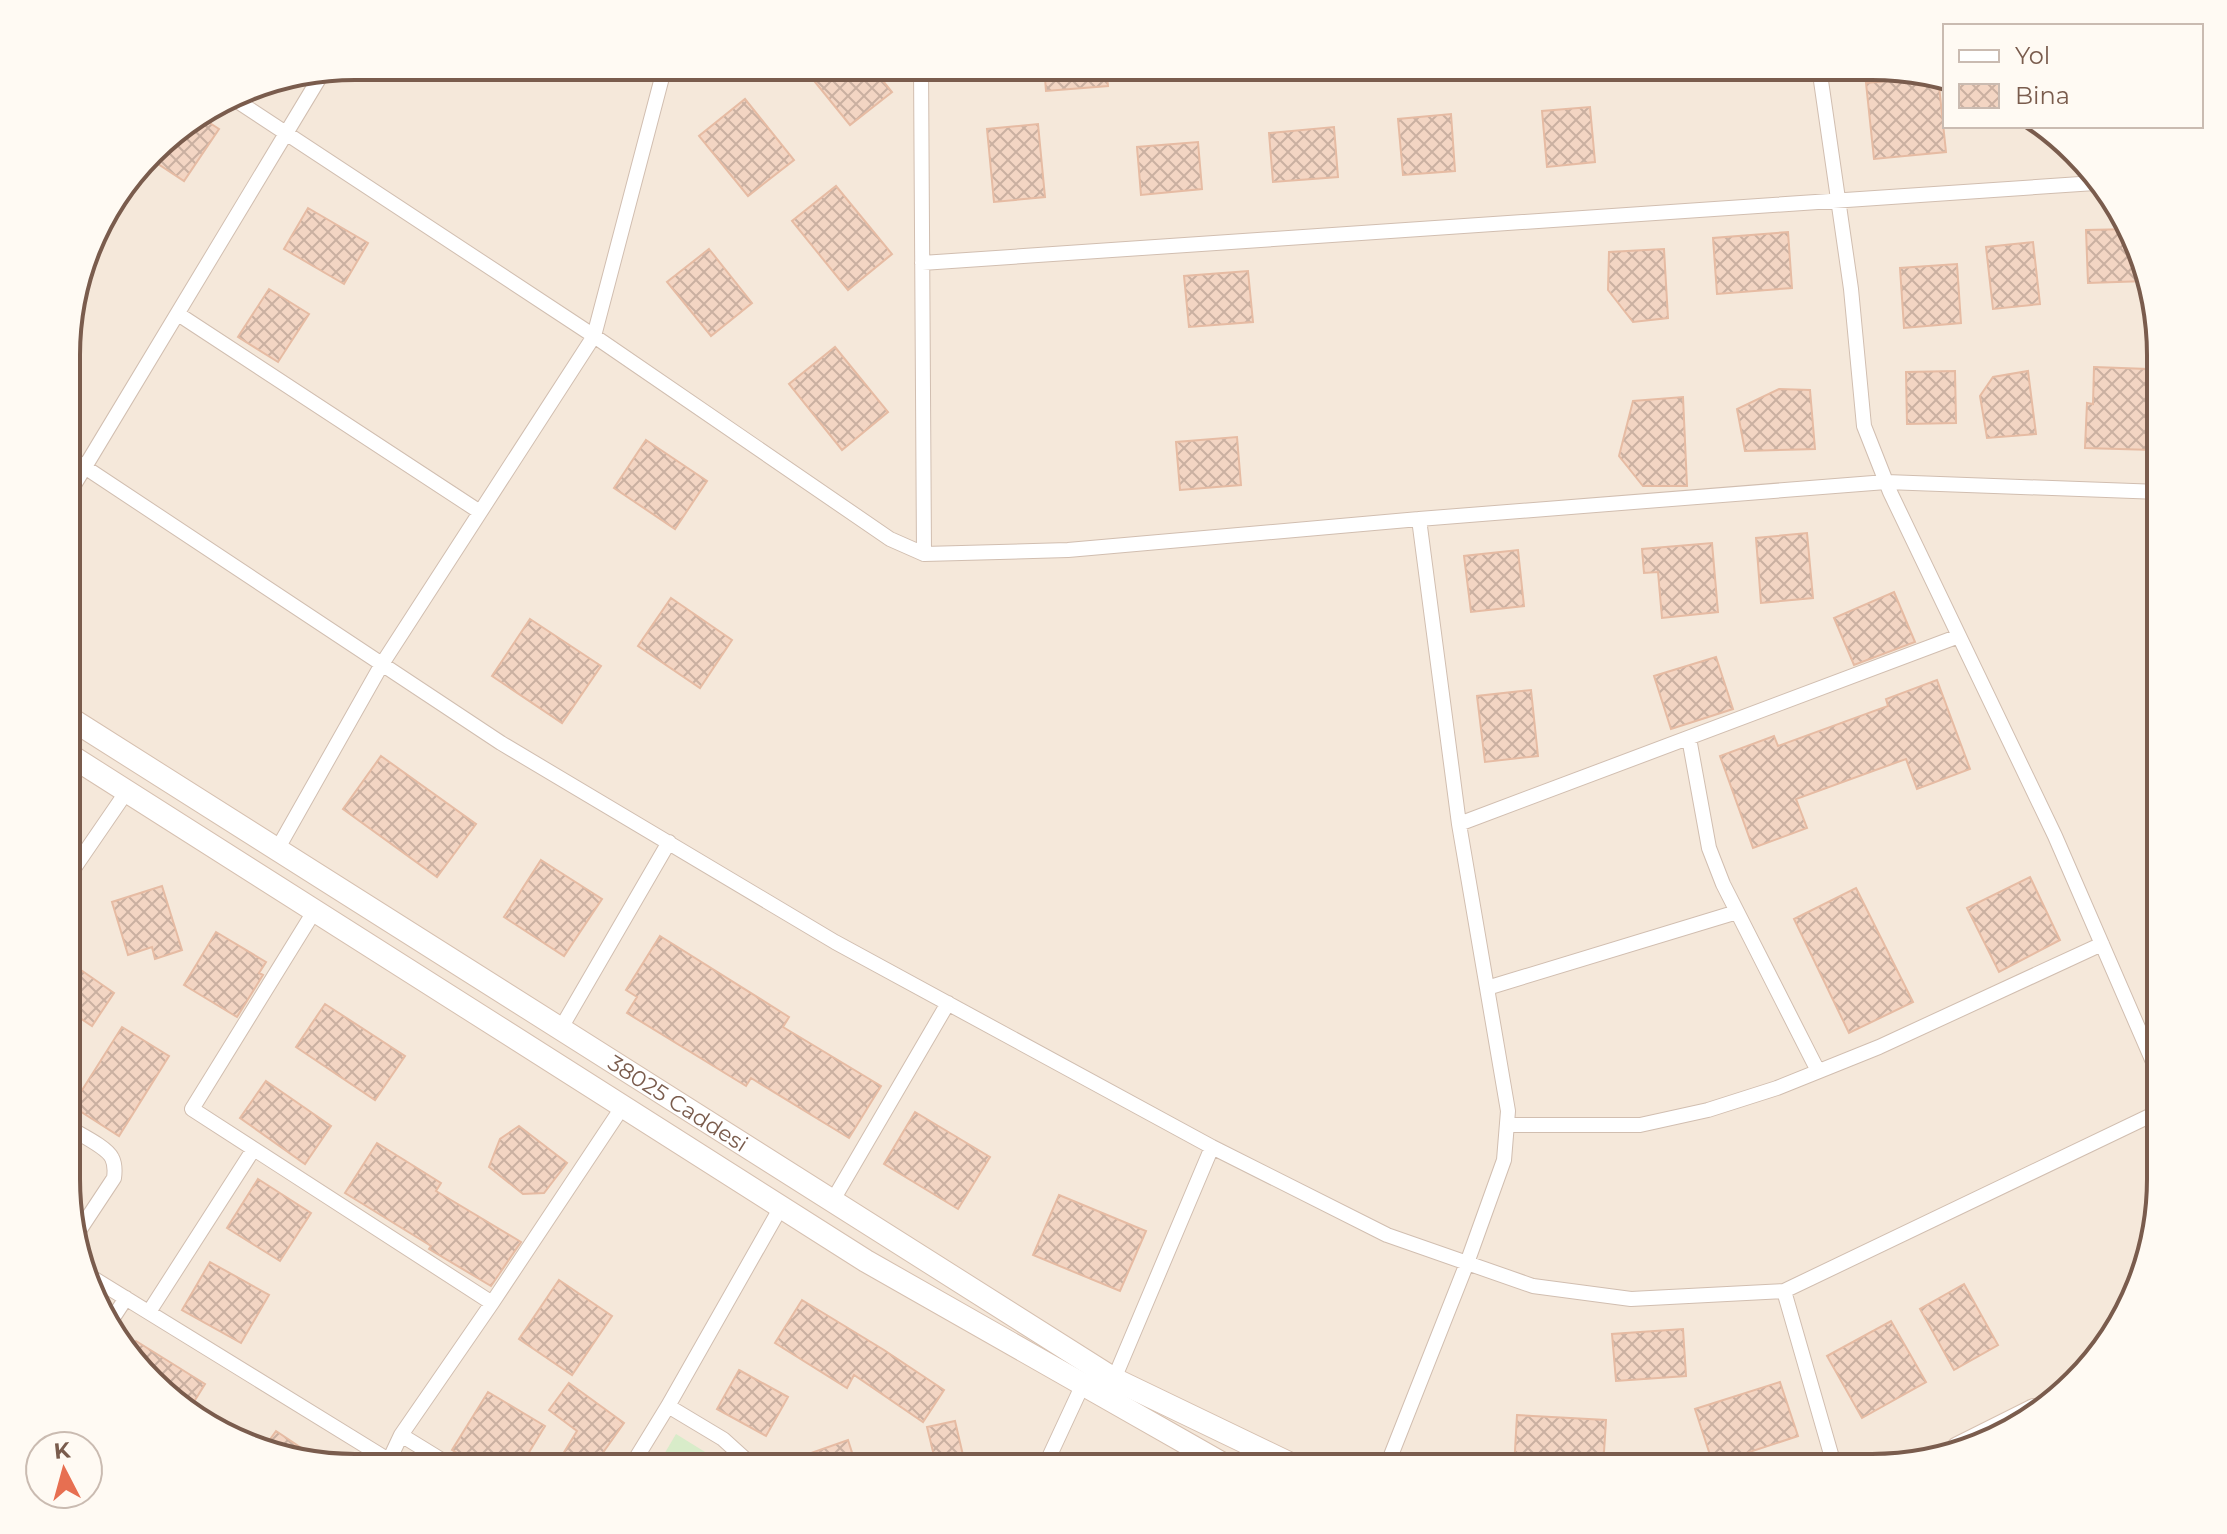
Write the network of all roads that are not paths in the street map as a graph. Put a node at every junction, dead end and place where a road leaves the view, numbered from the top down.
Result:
1 (661, 81) edge
2 (921, 81) edge
3 (1821, 81) edge
4 (316, 83) edge
5 (243, 104) edge
6 (287, 132) junction
7 (2086, 184) edge
8 (1838, 199) junction
9 (922, 263) junction
10 (178, 314) junction
11 (594, 336) junction
12 (80, 465) edge
13 (85, 468) junction
14 (80, 476) edge
15 (1886, 482) junction
16 (2146, 491) edge
17 (480, 512) junction
18 (1419, 519) junction
19 (924, 554) junction
20 (1959, 636) junction
21 (382, 664) junction
22 (80, 725) edge
23 (1689, 738) junction
24 (80, 762) edge
25 (127, 791) junction
26 (1459, 824) junction
27 (669, 842) junction
28 (278, 848) junction
29 (81, 859) edge
30 (315, 910) junction
31 (1737, 912) junction
32 (2102, 944) junction
33 (1487, 988) junction
34 (948, 1003) junction
35 (561, 1028) junction
36 (2146, 1046) edge
37 (1818, 1071) junction
38 (623, 1106) junction
39 (2146, 1118) edge
40 (1507, 1125) junction
41 (81, 1135) edge
42 (1212, 1147) junction
43 (253, 1150) junction
44 (833, 1200) junction
45 (781, 1207) junction
46 (84, 1223) edge
47 (1467, 1263) junction
48 (100, 1283) edge
49 (1784, 1291) junction
50 (126, 1298) junction
51 (492, 1303) junction
52 (149, 1312) junction
53 (116, 1314) edge
54 (1114, 1379) junction
55 (1083, 1384) junction
56 (668, 1406) junction
57 (401, 1435) junction
58 (371, 1453) edge
59 (393, 1453) edge
60 (430, 1453) edge
61 (639, 1453) edge
62 (739, 1453) edge
63 (1051, 1453) edge
64 (1205, 1454) edge
65 (1269, 1454) edge
66 (1392, 1454) edge
67 (1831, 1454) edge

1 - 11 street
2 - 9 street
3 - 8 street
4 - 6 street
5 - 6 street
6 - 10 street
6 - 11 street
7 - 8 street
8 - 9 street
8 - 15 street
9 - 19 street
10 - 13 street
10 - 17 street
11 - 17 street
11 - 19 street
12 - 13 street
13 - 14 street
13 - 21 street
15 - 16 street
15 - 18 street
15 - 20 street
17 - 21 street
18 - 19 street
18 - 26 street
20 - 23 street
20 - 32 street
21 - 27 street
21 - 28 street
22 - 28 main road, 38025 Caddesi
23 - 26 street
23 - 31 street
24 - 25 main road, 38025 Caddesi
25 - 29 street
25 - 30 main road, 38025 Caddesi
26 - 33 street
27 - 34 street
27 - 35 street
28 - 35 main road, 38025 Caddesi
30 - 38 main road, 38025 Caddesi
30 - 43 street
31 - 33 street
31 - 37 street
32 - 36 street
32 - 37 street
33 - 40 street
34 - 42 street
34 - 44 street
35 - 44 main road, 38025 Caddesi
37 - 40 street
38 - 45 main road, 38025 Caddesi
38 - 51 street
39 - 49 street
40 - 47 street
41 - 46 street
42 - 47 street
42 - 54 street
43 - 51 street
43 - 52 street
44 - 54 main road, 38025 Caddesi
45 - 55 main road, 38025 Caddesi
45 - 56 street
47 - 49 street
47 - 66 street
48 - 50 street
49 - 67 street
50 - 52 street
50 - 53 street
51 - 57 street
52 - 58 street
54 - 65 main road, 38025 Caddesi
55 - 63 street
55 - 64 main road, 38025 Caddesi
56 - 61 street
56 - 62 street
57 - 59 street
57 - 60 street

